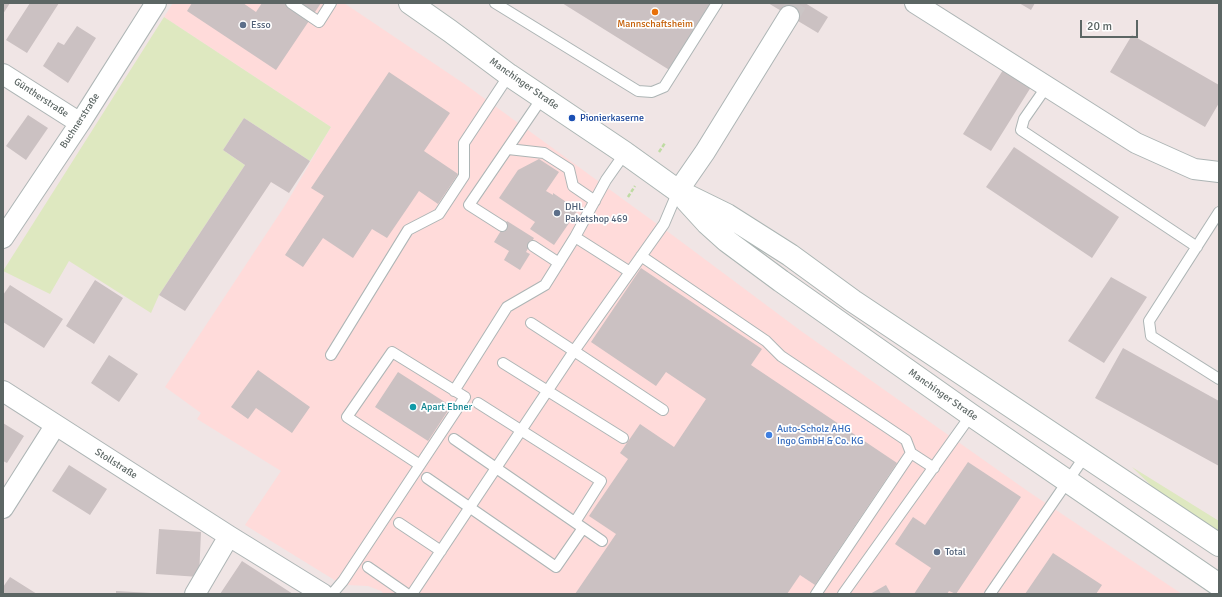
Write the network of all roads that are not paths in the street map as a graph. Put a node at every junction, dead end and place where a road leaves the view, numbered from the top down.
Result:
1 (156, 3) edge
2 (291, 3) edge
3 (331, 3) edge
4 (410, 3) edge
5 (495, 3) edge
6 (717, 3) edge
7 (915, 3) edge
8 (789, 16) tunnel mouth
9 (3, 74) edge
10 (509, 75) junction
11 (1047, 86) junction
12 (542, 98) junction
13 (80, 123) junction
14 (508, 149) junction
15 (624, 153) junction
16 (1219, 172) edge
17 (678, 192) junction
18 (595, 201) junction
19 (1219, 212) edge
20 (502, 226) dead end
21 (575, 237) junction
22 (3, 238) edge
23 (533, 246) dead end
24 (1197, 247) junction
25 (642, 256) junction
26 (558, 263) junction
27 (630, 272) junction
28 (531, 323) dead end
29 (574, 351) junction
30 (331, 354) dead end
31 (503, 363) dead end
32 (1219, 379) edge
33 (454, 390) junction
34 (548, 391) junction
35 (3, 392) edge
36 (478, 403) dead end
37 (663, 410) dead end
38 (971, 414) junction
39 (55, 426) junction
40 (521, 431) junction
41 (623, 438) dead end
42 (454, 439) dead end
43 (911, 453) junction
44 (1085, 456) junction
45 (420, 465) junction
46 (497, 468) junction
47 (934, 468) junction
48 (427, 478) dead end
49 (1068, 481) junction
50 (3, 508) edge
51 (470, 508) junction
52 (399, 523) dead end
53 (579, 525) junction
54 (230, 536) junction
55 (602, 541) dead end
56 (1219, 545) edge
57 (442, 551) junction
58 (368, 566) dead end
59 (1219, 585) edge
60 (195, 594) edge
61 (323, 594) edge
62 (332, 594) edge
63 (407, 594) edge
64 (412, 594) edge
65 (816, 594) edge
66 (843, 594) edge
67 (990, 594) edge

1 - 13 street, Buchnerstraße
2 - 3 lane
4 - 10 main road, Manchinger Straße
5 - 6 lane
7 - 11 street
8 - 17 street
9 - 13 street, Güntherstraße
10 - 12 main road, Manchinger Straße
10 - 30 lane
11 - 16 street
11 - 24 lane
12 - 14 lane
12 - 15 main road, Manchinger Straße
13 - 22 street, Buchnerstraße
14 - 18 lane
14 - 20 lane
15 - 17 main road, Manchinger Straße
15 - 18 lane
17 - 25 lane
17 - 38 main road, Manchinger Straße
17 - 44 main road, Manchinger Straße
18 - 21 lane
19 - 24 lane
21 - 26 lane
21 - 27 lane
23 - 26 lane
24 - 32 lane
25 - 27 lane
25 - 43 lane
26 - 33 lane
27 - 29 lane
28 - 29 lane
29 - 34 lane
29 - 37 lane
31 - 34 lane
33 - 45 lane
33 - 45 lane
34 - 40 lane
34 - 41 lane
35 - 39 street, Stollstraße
36 - 40 lane
38 - 47 lane
38 - 49 main road, Manchinger Straße
39 - 50 street
39 - 54 street, Stollstraße
40 - 46 lane
40 - 53 lane
42 - 46 lane
43 - 47 lane
43 - 65 lane
44 - 49 lane
44 - 56 main road, Manchinger Straße
45 - 62 lane
46 - 51 lane
46 - 53 lane
47 - 66 lane
48 - 51 lane
49 - 59 main road, Manchinger Straße
49 - 67 lane
51 - 53 lane
51 - 57 lane
52 - 57 lane
53 - 55 lane
54 - 60 street
54 - 61 street, Stollstraße
57 - 64 lane
58 - 63 lane

